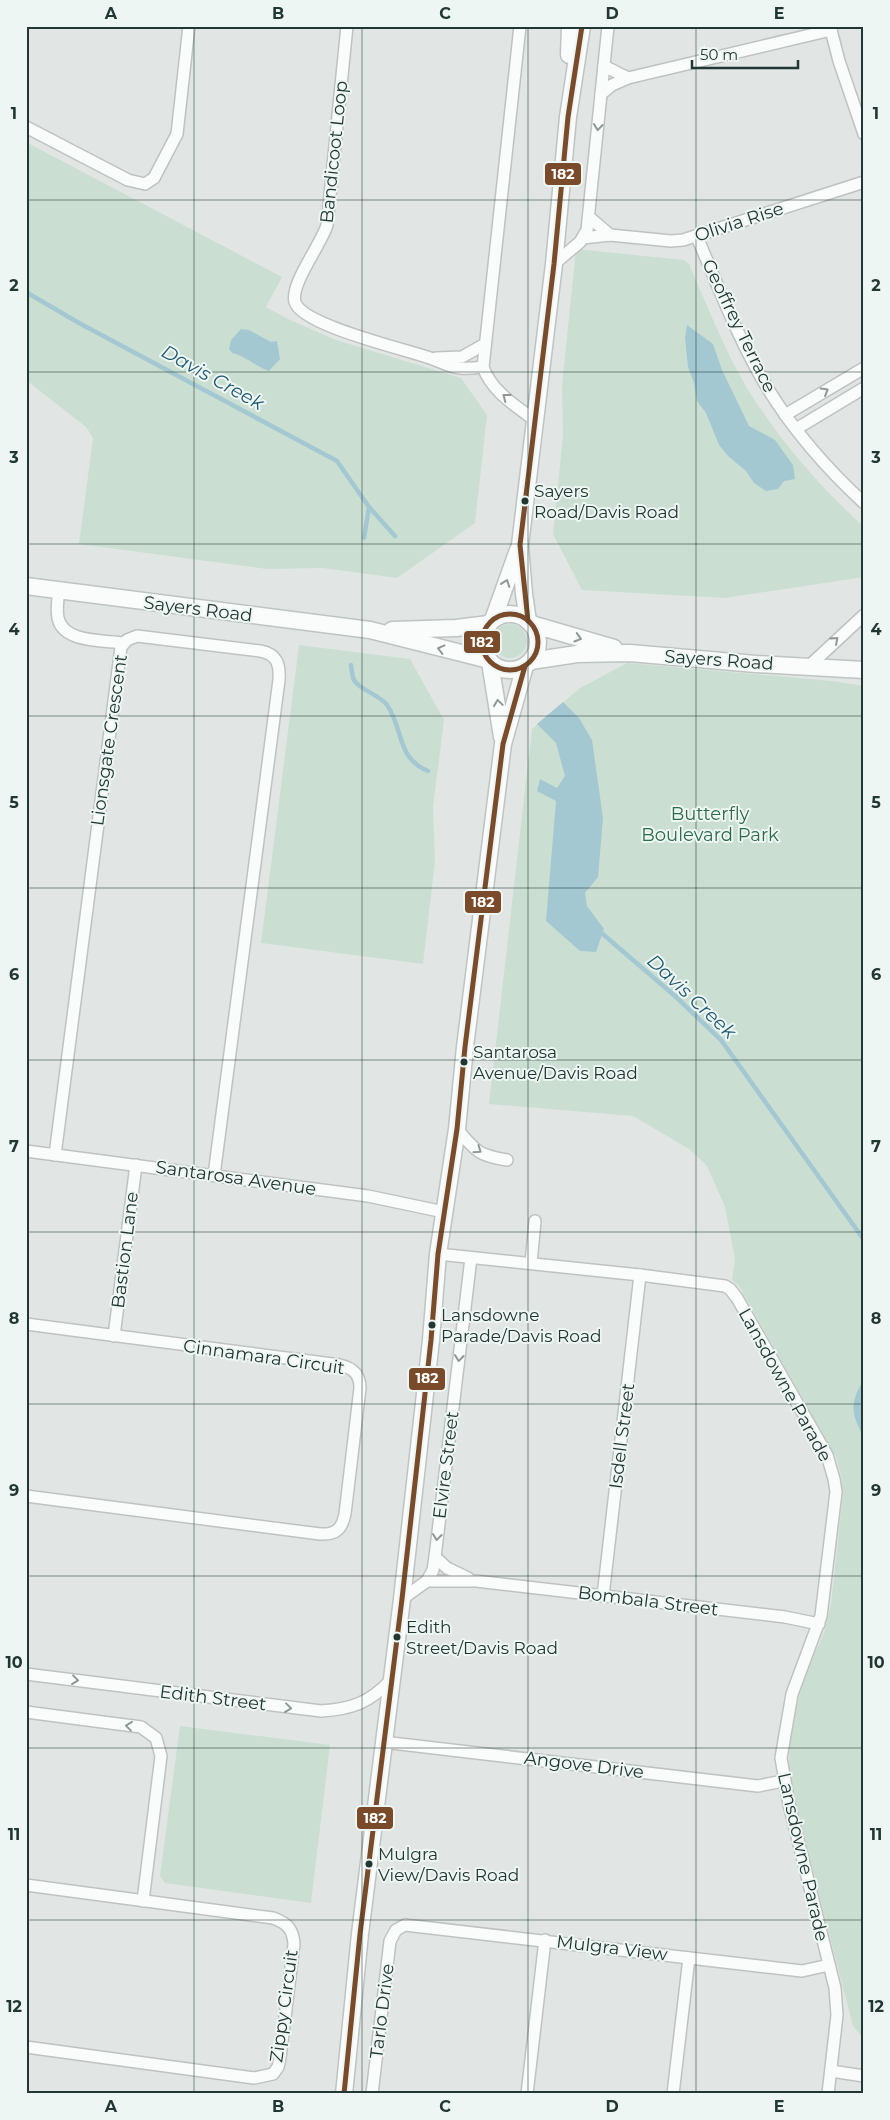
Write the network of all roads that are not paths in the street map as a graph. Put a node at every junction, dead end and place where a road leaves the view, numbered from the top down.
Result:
1 (189, 26) edge
2 (347, 26) edge
3 (520, 26) edge
4 (570, 26) edge
5 (582, 26) edge
6 (608, 26) edge
7 (831, 28) edge
8 (604, 66) junction
9 (628, 78) junction
10 (601, 94) junction
11 (568, 117) junction
12 (26, 127) edge
13 (864, 134) edge
14 (864, 182) edge
15 (589, 217) junction
16 (610, 235) junction
17 (697, 237) junction
18 (583, 238) junction
19 (554, 264) junction
20 (485, 344) junction
21 (429, 357) junction
22 (483, 367) junction
23 (864, 368) edge
24 (864, 388) edge
25 (785, 415) junction
26 (536, 421) junction
27 (796, 430) junction
28 (864, 503) edge
29 (520, 545) junction
30 (26, 586) edge
31 (59, 590) junction
32 (864, 615) edge
33 (491, 622) junction
34 (530, 622) junction
35 (370, 630) junction
36 (123, 643) junction
37 (630, 653) junction
38 (490, 661) junction
39 (528, 663) junction
40 (808, 667) junction
41 (864, 670) edge
42 (504, 744) junction
43 (456, 1129) junction
44 (26, 1151) edge
45 (55, 1155) junction
46 (507, 1160) dead end
47 (136, 1165) junction
48 (214, 1175) junction
49 (444, 1212) junction
50 (535, 1221) dead end
51 (438, 1254) junction
52 (471, 1258) junction
53 (530, 1263) junction
54 (640, 1275) junction
55 (26, 1324) edge
56 (114, 1336) junction
57 (26, 1496) edge
58 (435, 1557) junction
59 (427, 1581) junction
60 (476, 1581) junction
61 (603, 1596) junction
62 (402, 1599) junction
63 (819, 1624) junction
64 (26, 1674) edge
65 (391, 1680) junction
66 (26, 1712) edge
67 (384, 1742) junction
68 (783, 1781) junction
69 (26, 1885) edge
70 (143, 1900) junction
71 (396, 1930) joint
72 (545, 1940) junction
73 (690, 1958) junction
74 (829, 1965) junction
75 (26, 2047) edge
76 (831, 2072) junction
77 (864, 2076) edge
78 (344, 2094) edge
79 (372, 2094) edge
80 (527, 2094) edge
81 (673, 2094) edge
82 (828, 2094) edge

1 - 12 street
2 - 21 street, Bandicoot Loop
3 - 20 street
4 - 11 street
5 - 11 street
6 - 8 street
7 - 9 street
7 - 13 street
8 - 9 street
8 - 10 street
9 - 10 street
10 -> 15 street
11 - 19 street
14 - 17 street, Olivia Rise
15 - 16 street
15 - 18 street
16 - 17 street, Olivia Rise
16 - 18 street, Olivia Rise
17 - 25 street, Geoffrey Terrace
18 - 19 street
19 - 26 street
20 - 21 street, Bandicoot Loop
20 - 22 street
21 - 22 street, Bandicoot Loop
26 -> 22 street
25 -> 23 street
24 - 27 street
25 - 27 street, Geoffrey Terrace
26 - 29 street
27 - 28 street, Geoffrey Terrace
33 -> 29 street
29 - 34 street
30 - 31 street, Sayers Road
31 - 35 street, Sayers Road
31 - 36 street
40 -> 32 street
33 - 34 street
33 - 35 street, Sayers Road
33 - 38 street
34 -> 37 street, Sayers Road
34 - 39 street
38 -> 35 street, Sayers Road
36 - 45 street, Lionsgate Crescent
36 - 48 street, Lionsgate Crescent
37 - 39 street, Sayers Road
37 - 40 street, Sayers Road
38 - 39 street
42 -> 38 street
39 - 42 street
40 - 41 street, Sayers Road
42 - 43 street
43 -> 46 street
43 - 49 street
44 - 45 street, Santarosa Avenue
45 - 47 street, Santarosa Avenue
47 - 48 street, Santarosa Avenue
47 - 56 street, Bastion Lane
48 - 49 street, Santarosa Avenue
49 - 51 street
50 - 53 street
51 - 52 street, Lansdowne Parade
51 - 62 street
52 - 53 street, Lansdowne Parade
52 -> 58 street, Elvire Street
53 - 54 street, Lansdowne Parade
54 - 61 street, Isdell Street
54 - 63 street, Lansdowne Parade
55 - 56 street, Cinnamara Circuit
56 - 57 street, Cinnamara Circuit
58 - 59 street, Elvire Street
58 - 60 street, Bombala Street
59 - 60 street, Bombala Street
59 - 62 street
60 - 61 street, Bombala Street
61 - 63 street, Bombala Street
62 - 65 street
63 - 68 street, Lansdowne Parade
64 -> 65 street, Edith Street
65 - 67 street
70 -> 66 street
67 - 68 street, Angove Drive
67 - 78 street
68 - 74 street, Lansdowne Parade
69 - 70 street, Zippy Circuit
70 - 75 street, Zippy Circuit
71 - 72 street, Mulgra View
71 - 79 street, Tarlo Drive
72 - 73 street, Mulgra View
72 - 80 street
73 - 74 street, Mulgra View
73 - 81 street
74 - 76 street, Lansdowne Parade
76 - 77 street
76 - 82 street, Lansdowne Parade

